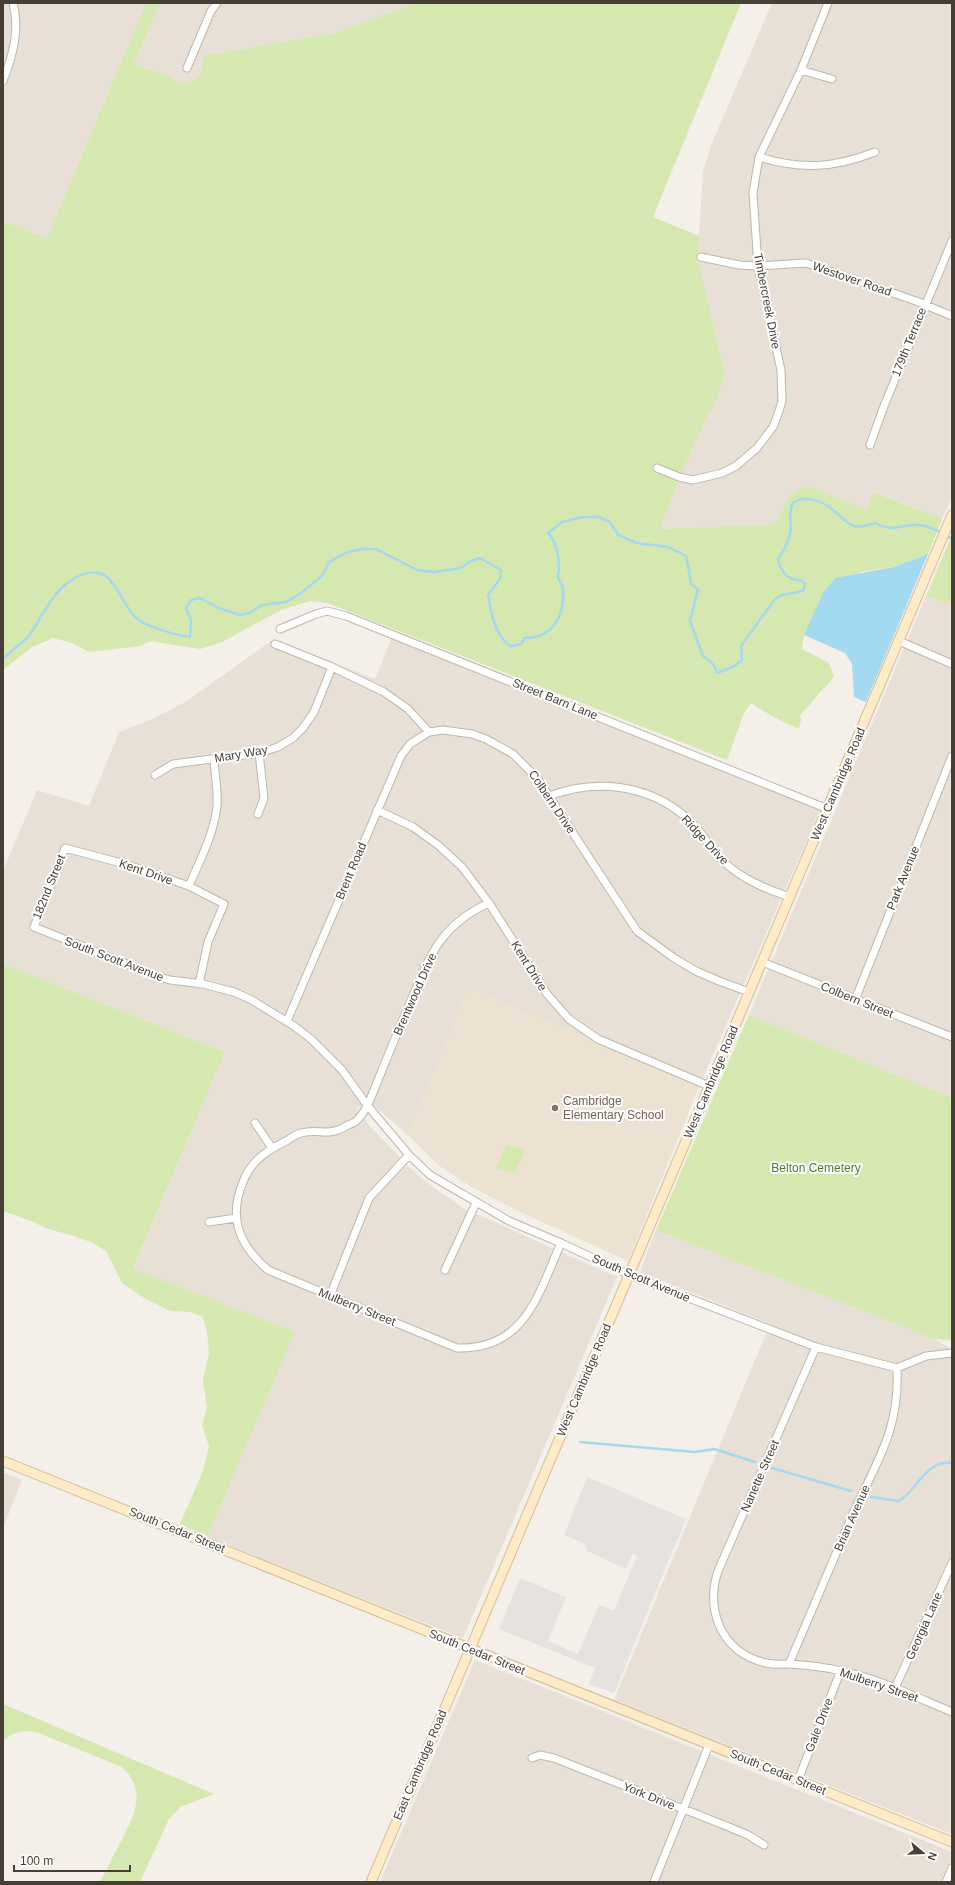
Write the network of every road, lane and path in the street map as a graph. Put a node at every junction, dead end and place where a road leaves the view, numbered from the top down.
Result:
1 (13, 3) edge
2 (217, 3) edge
3 (828, 3) edge
4 (187, 68) dead end
5 (801, 70) junction
6 (832, 79) dead end
7 (3, 81) edge
8 (875, 152) dead end
9 (759, 157) junction
10 (952, 240) edge
11 (701, 257) dead end
12 (758, 266) junction
13 (924, 305) junction
14 (952, 316) edge
15 (870, 445) dead end
16 (657, 468) dead end
17 (952, 515) edge
18 (280, 629) dead end
19 (899, 641) junction
20 (275, 644) dead end
21 (952, 664) edge
22 (332, 667) junction
23 (429, 732) junction
24 (259, 753) junction
25 (952, 756) edge
26 (214, 760) junction
27 (950, 768) edge
28 (155, 775) dead end
29 (549, 796) junction
30 (828, 809) junction
31 (377, 810) junction
32 (258, 814) dead end
33 (65, 848) joint
34 (189, 886) junction
35 (790, 897) junction
36 (489, 903) junction
37 (34, 927) joint
38 (762, 962) junction
39 (199, 984) junction
40 (749, 992) junction
41 (855, 1000) junction
42 (287, 1021) junction
43 (952, 1037) edge
44 (709, 1086) junction
45 (366, 1105) junction
46 (255, 1123) dead end
47 (272, 1148) junction
48 (409, 1155) junction
49 (476, 1202) junction
50 (236, 1218) junction
51 (209, 1222) dead end
52 (561, 1243) junction
53 (268, 1270) joint
54 (445, 1270) dead end
55 (629, 1275) junction
56 (330, 1296) junction
57 (816, 1347) junction
58 (952, 1353) edge
59 (897, 1368) junction
60 (3, 1461) edge
61 (952, 1563) edge
62 (713, 1606) joint
63 (470, 1649) junction
64 (789, 1664) junction
65 (841, 1670) junction
66 (896, 1688) junction
67 (952, 1712) edge
68 (709, 1744) junction
69 (532, 1758) dead end
70 (798, 1780) junction
71 (683, 1809) junction
72 (952, 1842) edge
73 (764, 1845) dead end
74 (952, 1868) edge
75 (370, 1882) edge
76 (654, 1882) edge
77 (946, 1882) edge

1 - 7 street
2 - 4 street
3 - 5 street, Timbercreek Drive
5 - 6 street
5 - 9 street, Timbercreek Drive
8 - 9 street
9 - 12 street, Timbercreek Drive
10 - 13 street, 179th Terrace
11 - 12 street, Westover Road
12 - 13 street, Westover Road
12 - 16 street, Timbercreek Drive
13 - 14 street, Westover Road
13 - 15 street, 179th Terrace
17 - 19 street, West Cambridge Road
18 - 30 street, Street Barn Lane
19 - 21 street
19 - 30 street, West Cambridge Road
20 - 22 street
22 - 23 street
22 - 24 street, Mary Way
23 - 29 street, Colbern Drive
23 - 31 street, Brent Road
24 - 26 street, Mary Way
24 - 32 street
25 - 27 street, Park Avenue
26 - 28 street, Mary Way
26 - 34 street
27 - 41 street, Park Avenue
29 - 35 street, Ridge Drive
29 - 40 street, Colbern Drive
30 - 35 street, West Cambridge Road
31 - 36 street, Kent Drive
31 - 42 street, Brent Road
33 - 34 street, Kent Drive
33 - 37 street, 182nd Street
34 - 39 street, Kent Drive
35 - 38 street, West Cambridge Road
36 - 44 street, Kent Drive
36 - 45 street, Brentwood Drive
37 - 39 street, South Scott Avenue
38 - 40 street, West Cambridge Road
38 - 41 street, Colbern Street
39 - 42 street, South Scott Avenue
40 - 44 street, West Cambridge Road
41 - 43 street, Colbern Street
42 - 45 street, South Scott Avenue
44 - 55 street, West Cambridge Road
45 - 47 street, Brentwood Drive
45 - 48 street, South Scott Avenue
46 - 47 street
47 - 50 street, Brentwood Drive
48 - 49 street, South Scott Avenue
48 - 56 street
49 - 52 street, South Scott Avenue
49 - 54 street
50 - 51 street
50 - 53 street, Brentwood Drive
52 - 55 street, South Scott Avenue
52 - 56 street, Mulberry Street
53 - 56 street, Mulberry Street
55 - 57 street, South Scott Avenue
55 - 63 street, West Cambridge Road
57 - 59 street, South Scott Avenue
57 - 62 street, Nanette Street
58 - 59 street
59 - 64 street, Brian Avenue
60 - 63 street, South Cedar Street
61 - 66 street, Georgia Lane
62 - 64 street, Mulberry Street
63 - 68 street, South Cedar Street
63 - 75 street, East Cambridge Road
64 - 65 street, Mulberry Street
65 - 66 street, Mulberry Street
65 - 70 street, Gale Drive
66 - 67 street, Mulberry Street
68 - 70 street, South Cedar Street
68 - 71 street
69 - 71 street, York Drive
70 - 72 street, South Cedar Street
71 - 73 street, York Drive
71 - 76 street
74 - 77 street

